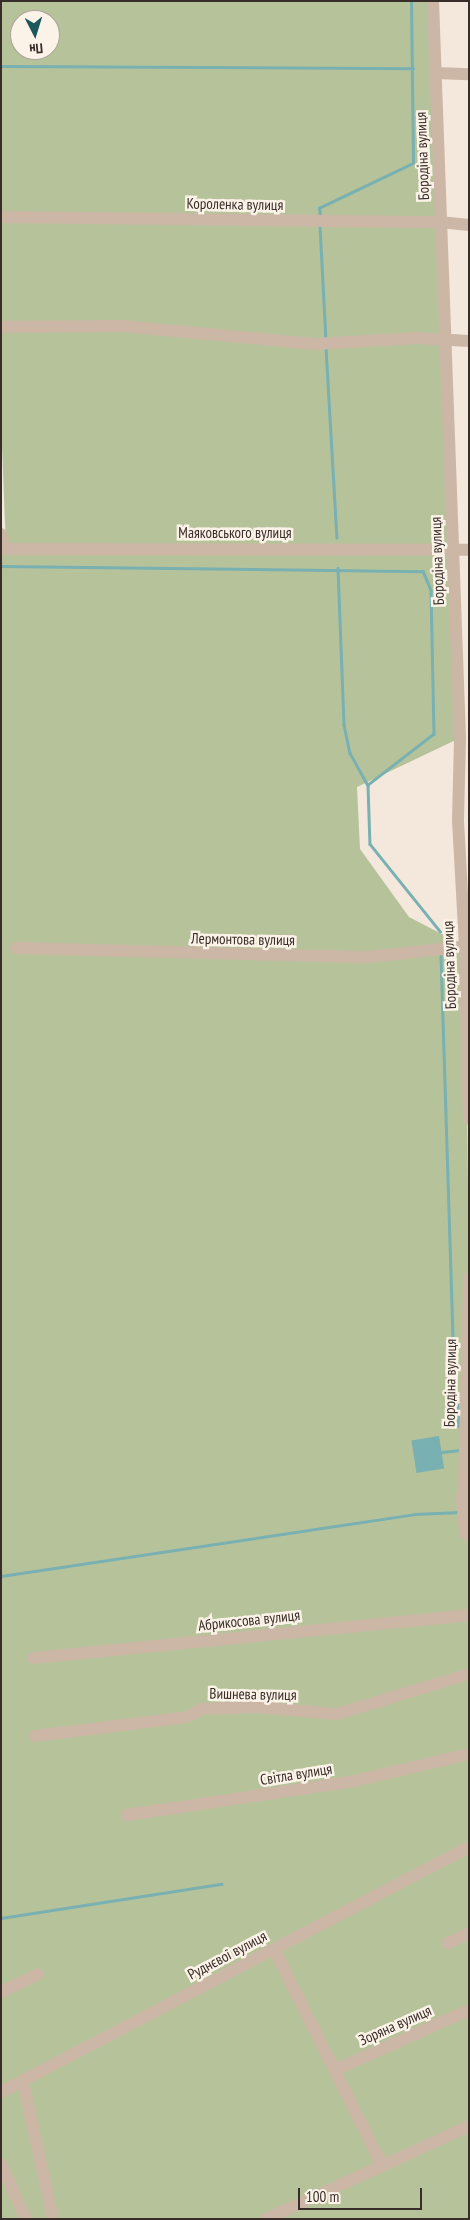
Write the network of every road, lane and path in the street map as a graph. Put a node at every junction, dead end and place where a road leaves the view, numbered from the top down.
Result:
1 (433, 1) edge
2 (435, 73) junction
3 (469, 74) edge
4 (1, 217) edge
5 (440, 222) junction
6 (469, 225) edge
7 (1, 327) edge
8 (445, 340) junction
9 (469, 341) edge
10 (1, 534) edge
11 (4, 549) edge
12 (453, 550) junction
13 (469, 550) edge
14 (463, 654) edge
15 (464, 738) edge
16 (467, 946) edge
17 (16, 948) dead end
18 (469, 1119) edge
19 (469, 1278) edge
20 (465, 1491) edge
21 (467, 1535) edge
22 (469, 1615) edge
23 (32, 1658) dead end
24 (469, 1674) edge
25 (35, 1736) dead end
26 (469, 1754) edge
27 (127, 1815) dead end
28 (469, 1847) edge
29 (469, 1933) edge
30 (448, 1943) dead end
31 (274, 1949) junction
32 (38, 1974) dead end
33 (1, 1992) edge
34 (469, 2010) edge
35 (335, 2070) junction
36 (23, 2081) junction
37 (1, 2092) edge
38 (469, 2126) edge
39 (1, 2164) edge
40 (382, 2165) junction
41 (4, 2179) edge
42 (26, 2219) edge
43 (53, 2219) edge
44 (266, 2219) edge

1 - 2 street, Бородіна вулиця
2 - 3 street
2 - 5 street, Бородіна вулиця
4 - 5 street, Короленка вулиця
5 - 6 street, Короленка вулиця
5 - 8 street, Бородіна вулиця
7 - 8 street
8 - 9 street
8 - 12 street, Бородіна вулиця
10 - 11 street
11 - 12 street, Маяковського вулиця
12 - 13 street, Маяковського вулиця
12 - 14 street, Бородіна вулиця
14 - 15 street, Бородіна вулиця
15 - 16 street, Бородіна вулиця
16 - 17 street, Лермонтова вулиця
16 - 18 street, Бородіна вулиця
19 - 20 street, Бородіна вулиця
20 - 21 street
22 - 23 street, Абрикосова вулиця
24 - 25 street, Вишнева вулиця
26 - 27 street, Світла вулиця
28 - 31 street, Руднєвої вулиця
29 - 30 street
31 - 35 street
31 - 36 street, Руднєвої вулиця
32 - 33 street
34 - 35 street, Зоряна вулиця
35 - 40 street
36 - 37 street, Руднєвої вулиця
36 - 43 street
38 - 40 street
39 - 41 street
40 - 44 street
41 - 42 street

